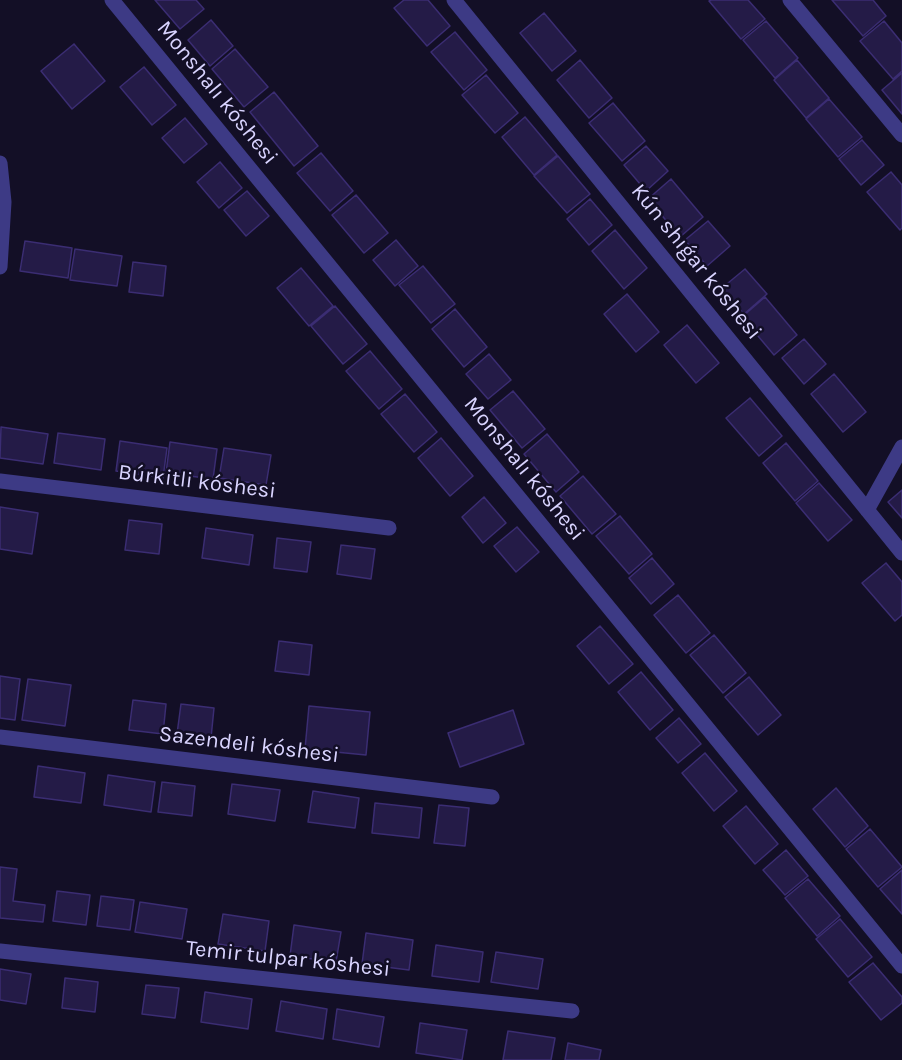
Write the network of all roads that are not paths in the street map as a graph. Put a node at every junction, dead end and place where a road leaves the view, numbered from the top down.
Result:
1 (112, 0) edge
2 (454, 0) edge
3 (790, 0) edge
4 (902, 135) edge
5 (0, 163) edge
6 (0, 267) edge
7 (902, 447) edge
8 (0, 481) edge
9 (867, 510) junction
10 (389, 528) dead end
11 (902, 553) edge
12 (0, 737) edge
13 (492, 797) dead end
14 (0, 951) edge
15 (902, 966) edge
16 (572, 1011) dead end

1 - 15 street, Monshalı kóshesi
2 - 9 street, Kún shıǵar kóshesi
3 - 4 street
5 - 6 street
7 - 9 street
8 - 10 street, Búrkitli kóshesi
9 - 11 street, Kún shıǵar kóshesi
12 - 13 street, Sazendeli kóshesi
14 - 16 street, Temir tulpar kóshesi

